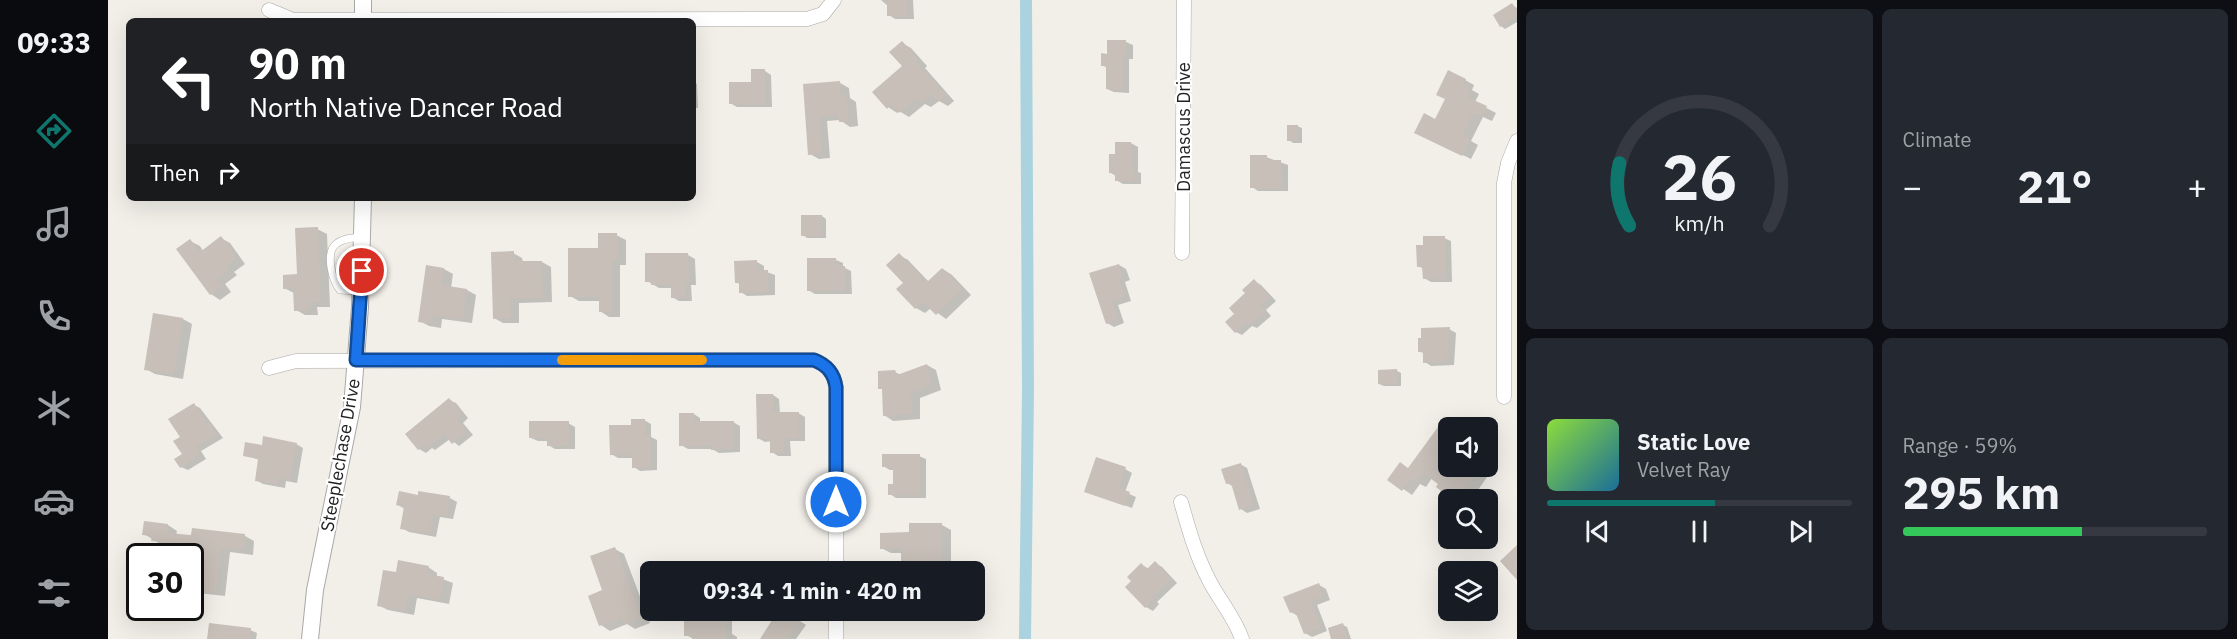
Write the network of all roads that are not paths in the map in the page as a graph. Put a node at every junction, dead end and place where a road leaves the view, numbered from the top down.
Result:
1 (363, 0) edge
2 (834, 0) edge
3 (1184, 0) edge
4 (269, 10) dead end
5 (288, 18) edge
6 (363, 18) edge
7 (696, 20) edge
8 (1517, 141) edge
9 (363, 201) edge
10 (363, 237) junction
11 (1182, 253) dead end
12 (361, 291) junction
13 (356, 360) junction
14 (269, 368) dead end
15 (1504, 397) dead end
16 (1182, 502) dead end
17 (836, 561) edge
18 (836, 621) edge
19 (310, 639) edge
20 (836, 639) edge
21 (1242, 639) edge

1 - 6 street
2 - 7 street
3 - 11 street, Damascus Drive
4 - 5 street
8 - 15 street
9 - 10 street, Steeplechase Drive
10 - 12 street, Steeplechase Drive
10 - 12 lane
12 - 13 street, Steeplechase Drive
13 - 14 street
13 - 17 street
13 - 19 street, Steeplechase Drive
16 - 21 street
18 - 20 street

